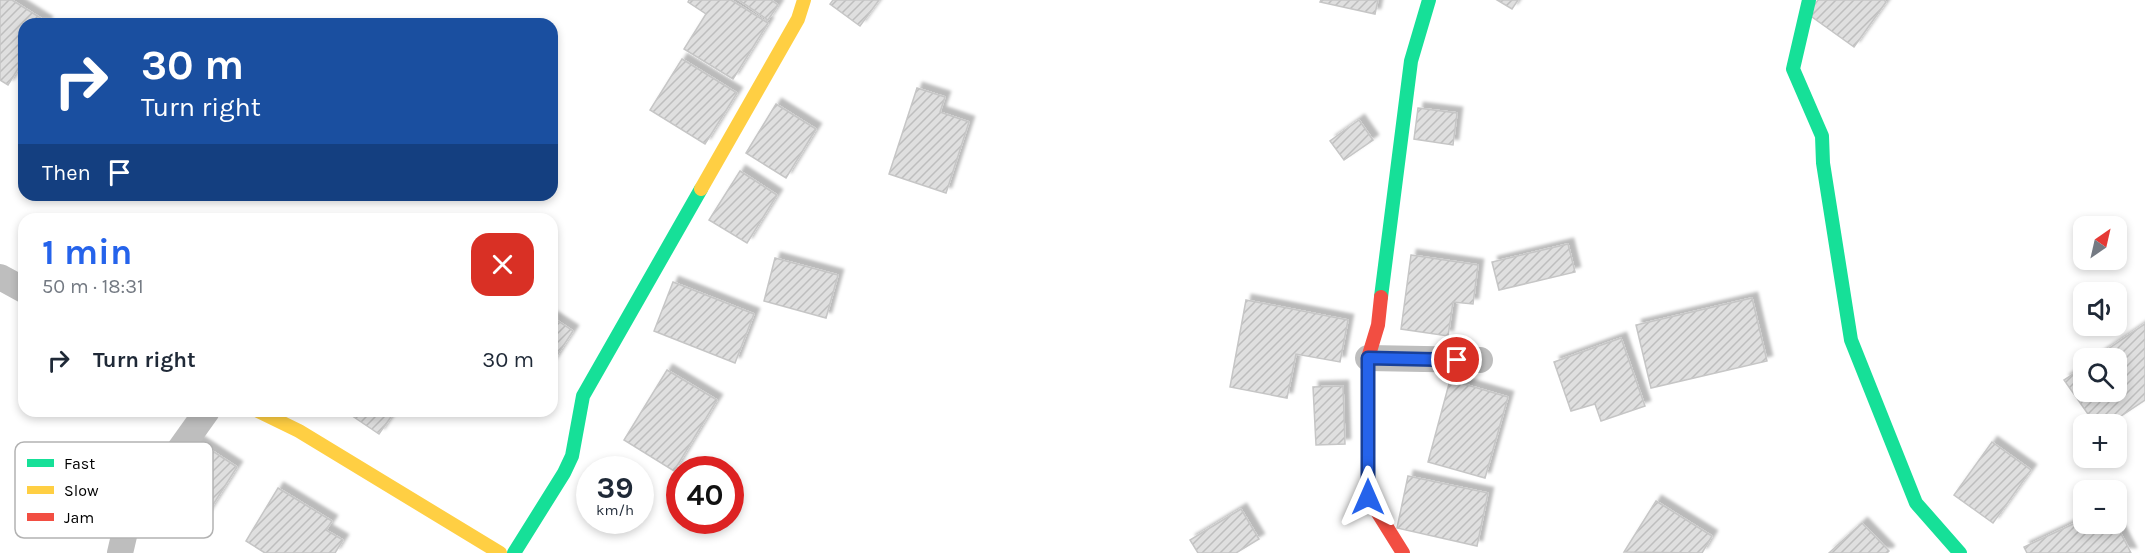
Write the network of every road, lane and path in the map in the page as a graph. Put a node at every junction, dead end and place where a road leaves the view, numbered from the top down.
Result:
1 (804, 0) edge
2 (1429, 0) edge
3 (1809, 0) edge
4 (0, 277) edge
5 (18, 287) edge
6 (1368, 358) junction
7 (1480, 360) dead end
8 (203, 417) edge
9 (270, 417) edge
10 (185, 442) edge
11 (124, 538) edge
12 (120, 553) edge
13 (500, 553) edge
14 (514, 553) edge
15 (1403, 553) edge
16 (1960, 553) edge

1 - 14 street
2 - 6 street
3 - 16 street
4 - 5 street
6 - 7 street
6 - 15 street
8 - 10 street
9 - 13 street
11 - 12 street

